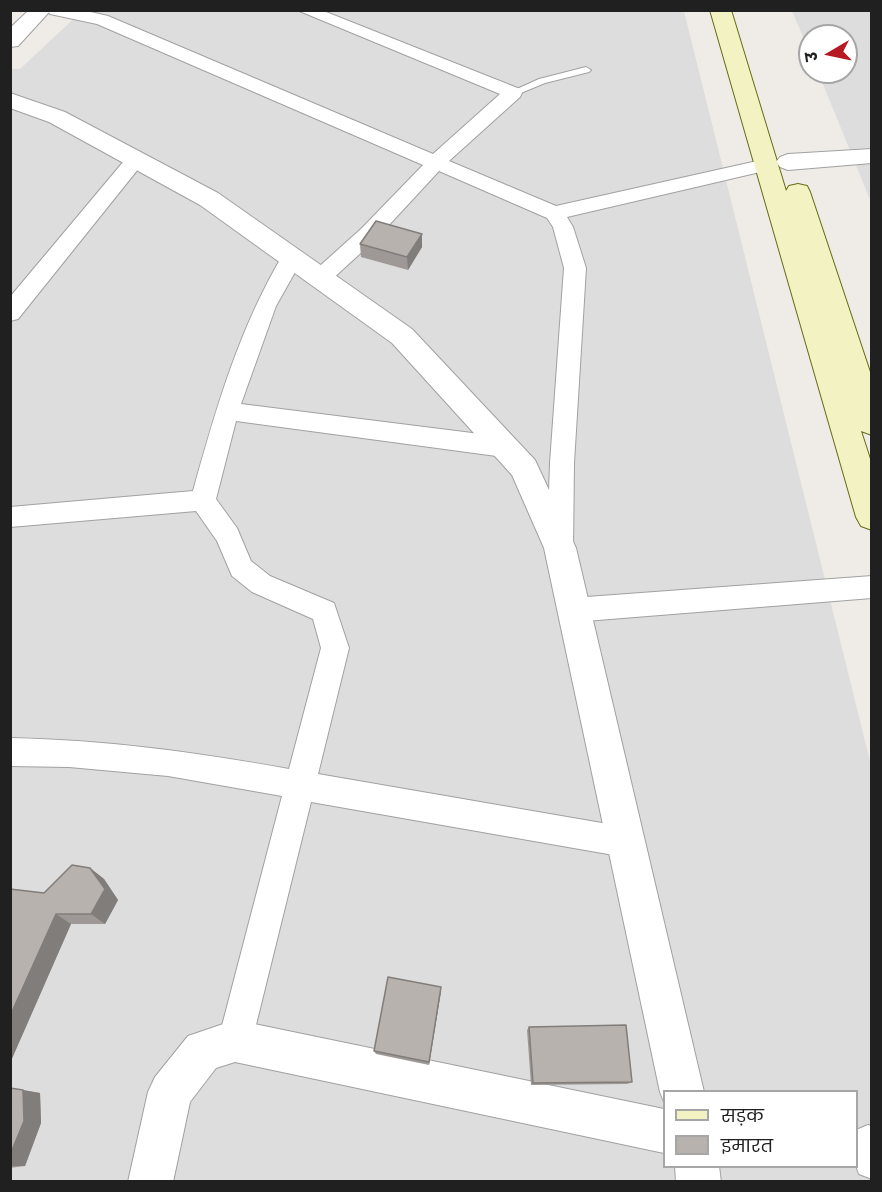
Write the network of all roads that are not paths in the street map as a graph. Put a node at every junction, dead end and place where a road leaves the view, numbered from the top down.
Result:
1 (41, 10) edge
2 (56, 10) edge
3 (305, 10) edge
4 (720, 10) edge
5 (740, 10) edge
6 (10, 41) edge
7 (586, 70) dead end
8 (513, 93) junction
9 (10, 100) edge
10 (872, 156) edge
11 (136, 159) junction
12 (434, 162) junction
13 (777, 164) junction
14 (554, 213) junction
15 (292, 258) junction
16 (320, 278) junction
17 (10, 313) edge
18 (227, 411) junction
19 (870, 414) edge
20 (504, 447) junction
21 (203, 500) junction
22 (10, 517) edge
23 (872, 517) edge
24 (560, 548) junction
25 (872, 587) edge
26 (573, 610) junction
27 (10, 752) edge
28 (301, 784) junction
29 (624, 842) junction
30 (235, 1041) junction
31 (682, 1090) edge
32 (663, 1131) edge
33 (150, 1182) edge

1 - 6 street
2 - 12 street
3 - 8 street
4 - 13 main road
5 - 13 main road
7 - 8 lane
8 - 12 street
9 - 11 street
10 - 13 street
11 - 15 street
11 - 17 street
12 - 14 street
12 - 16 street
13 - 14 street
13 - 19 main road
13 - 23 main road
14 - 24 street
15 - 16 street
15 - 18 street
16 - 20 street
18 - 20 street
18 - 21 street
20 - 24 street
21 - 22 street
21 - 28 street
24 - 26 street
25 - 26 street
26 - 29 street
27 - 28 street
28 - 29 street
28 - 30 street
29 - 31 street
30 - 32 street
30 - 33 street

